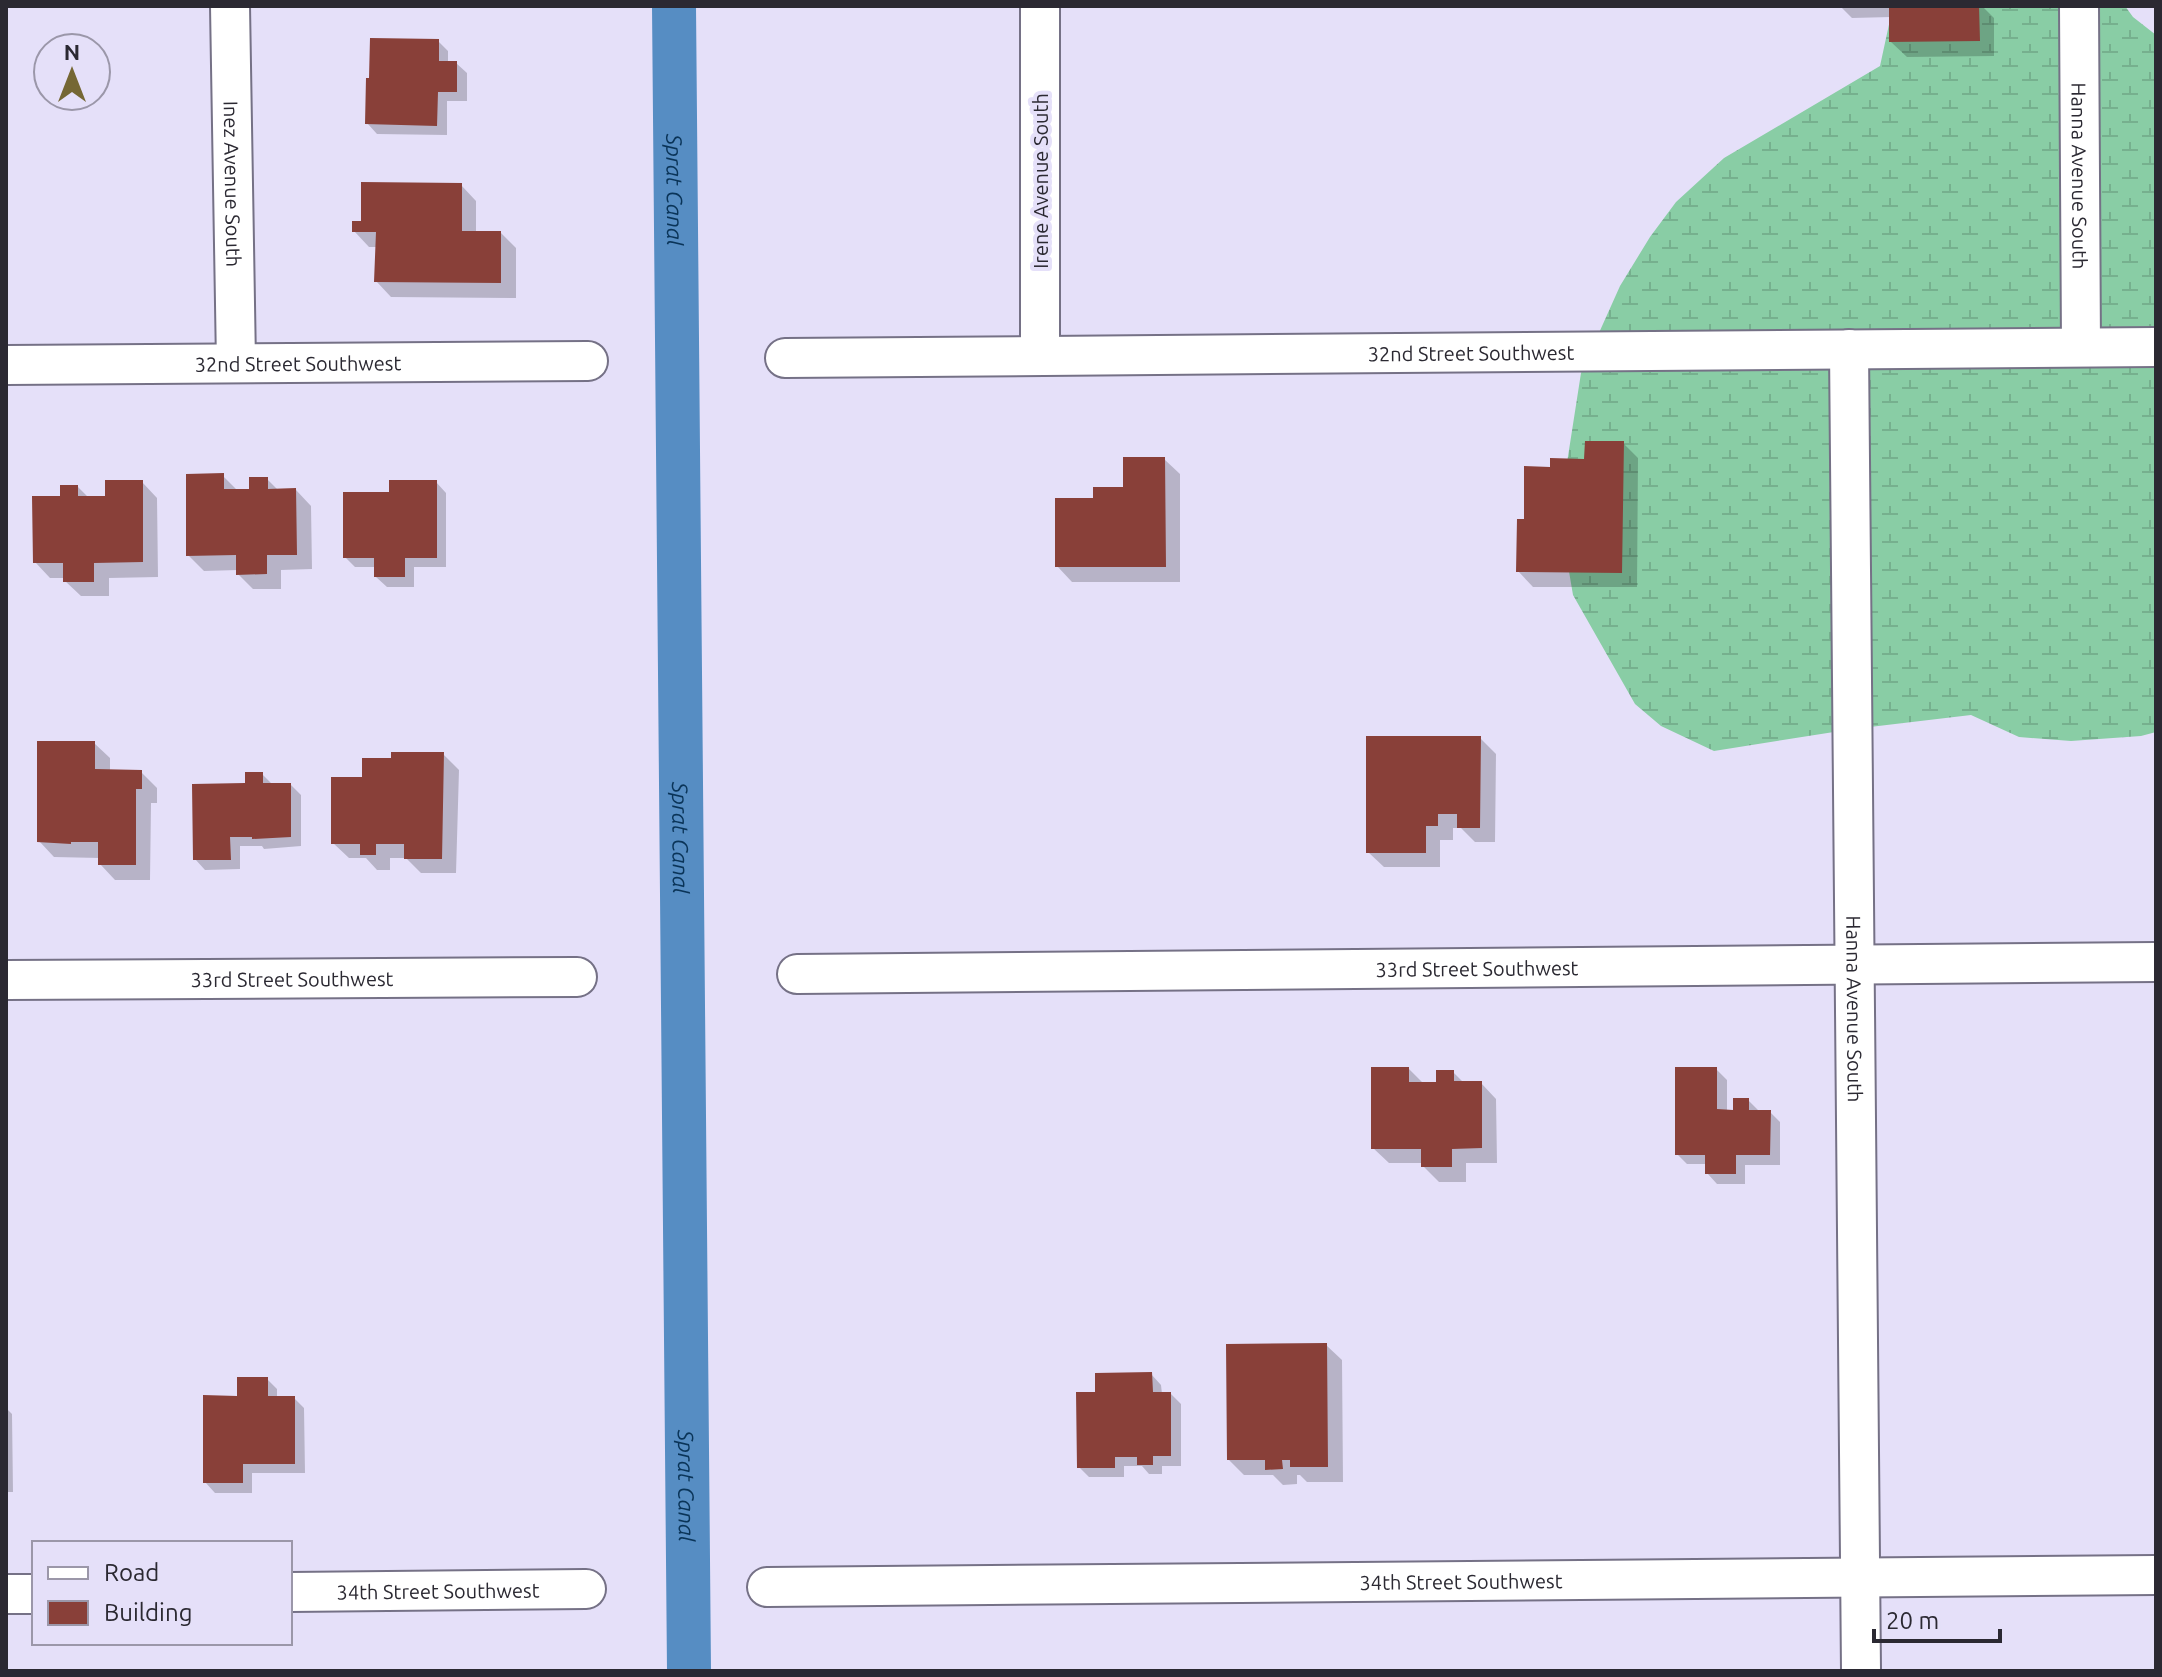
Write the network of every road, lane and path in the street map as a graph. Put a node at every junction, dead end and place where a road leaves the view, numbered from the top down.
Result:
1 (230, 6) edge
2 (1040, 6) edge
3 (2079, 6) edge
4 (2081, 347) junction
5 (2156, 347) edge
6 (1849, 349) junction
7 (1040, 356) junction
8 (785, 358) dead end
9 (588, 361) dead end
10 (236, 363) junction
11 (6, 365) edge
12 (2156, 962) edge
13 (1854, 965) junction
14 (797, 974) dead end
15 (577, 977) dead end
16 (6, 980) edge
17 (2156, 1575) edge
18 (1860, 1578) junction
19 (767, 1587) dead end
20 (586, 1589) dead end
21 (292, 1592) edge
22 (6, 1594) edge
23 (32, 1594) edge
24 (1861, 1671) edge

1 - 10 street, Inez Avenue South
2 - 7 street, Irene Avenue South
3 - 4 street, Hanna Avenue South
4 - 5 street, 32nd Street Southwest
4 - 6 street, 32nd Street Southwest
6 - 7 street, 32nd Street Southwest
6 - 13 street, Hanna Avenue South
7 - 8 street, 32nd Street Southwest
9 - 10 street, 32nd Street Southwest
10 - 11 street, 32nd Street Southwest
12 - 13 street, 33rd Street Southwest
13 - 14 street, 33rd Street Southwest
13 - 18 street, Hanna Avenue South
15 - 16 street, 33rd Street Southwest
17 - 18 street, 34th Street Southwest
18 - 19 street, 34th Street Southwest
18 - 24 street, Hanna Avenue South
20 - 21 street, 34th Street Southwest
22 - 23 street

